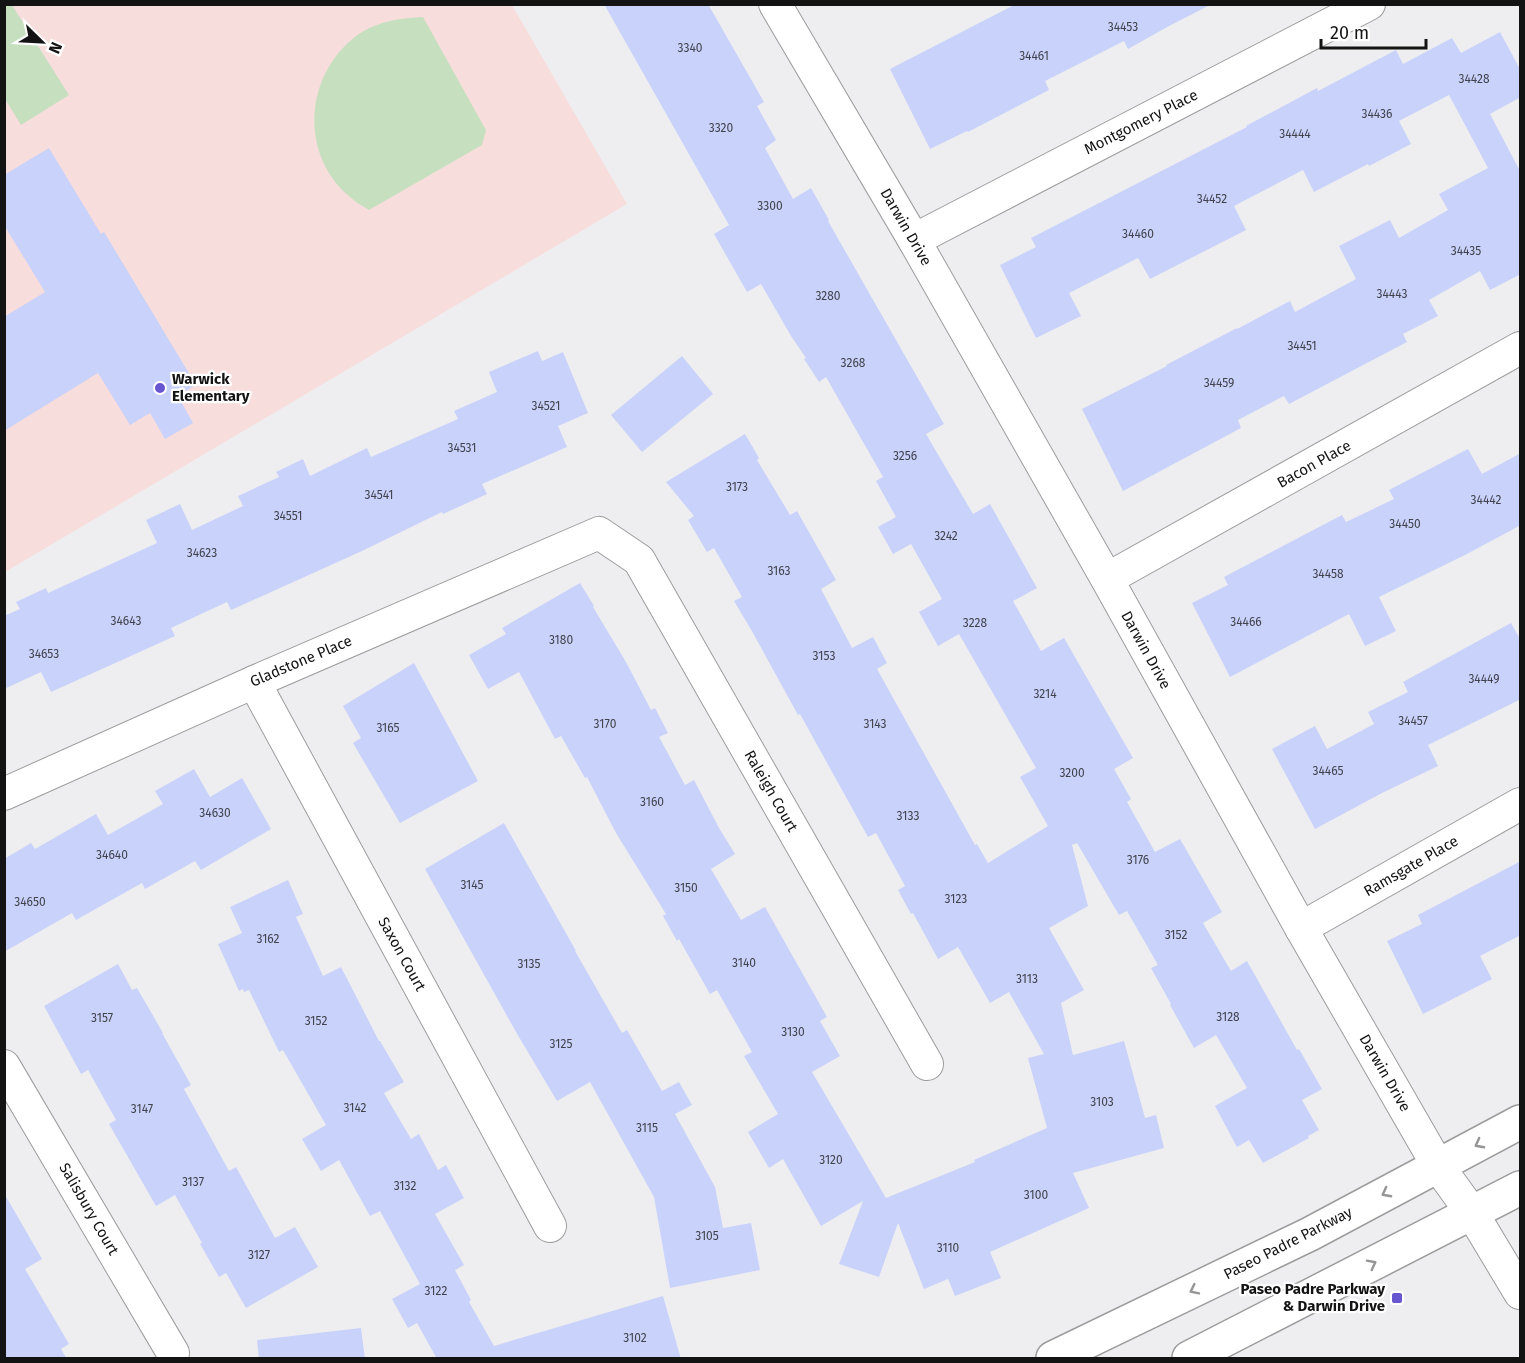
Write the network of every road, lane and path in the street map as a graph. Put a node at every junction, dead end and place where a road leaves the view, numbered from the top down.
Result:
1 (775, 4) edge
2 (1369, 4) edge
3 (914, 240) junction
4 (1521, 348) edge
5 (599, 533) joint
6 (1107, 579) junction
7 (254, 682) junction
8 (4, 794) edge
9 (1521, 804) edge
10 (1301, 928) junction
11 (927, 1064) dead end
12 (4, 1066) edge
13 (1521, 1122) edge
14 (1438, 1166) junction
15 (1521, 1188) edge
16 (1472, 1213) junction
17 (550, 1226) dead end
18 (1521, 1293) edge
19 (173, 1353) dead end
20 (1053, 1359) edge
21 (1189, 1359) edge

1 - 3 street, Darwin Drive
2 - 3 street, Montgomery Place
3 - 6 street, Darwin Drive
4 - 6 street, Bacon Place
5 - 7 street, Gladstone Place
5 - 11 street, Raleigh Court
6 - 10 street, Darwin Drive
7 - 8 street, Gladstone Place
7 - 17 street, Saxon Court
9 - 10 street, Ramsgate Place
10 - 14 street, Darwin Drive
12 - 19 street, Salisbury Court
13 -> 14 main road, Paseo Padre Parkway
14 - 16 street, Darwin Drive
14 -> 20 main road, Paseo Padre Parkway
15 - 16 main road
16 - 18 street, Darwin Drive
21 -> 16 main road

